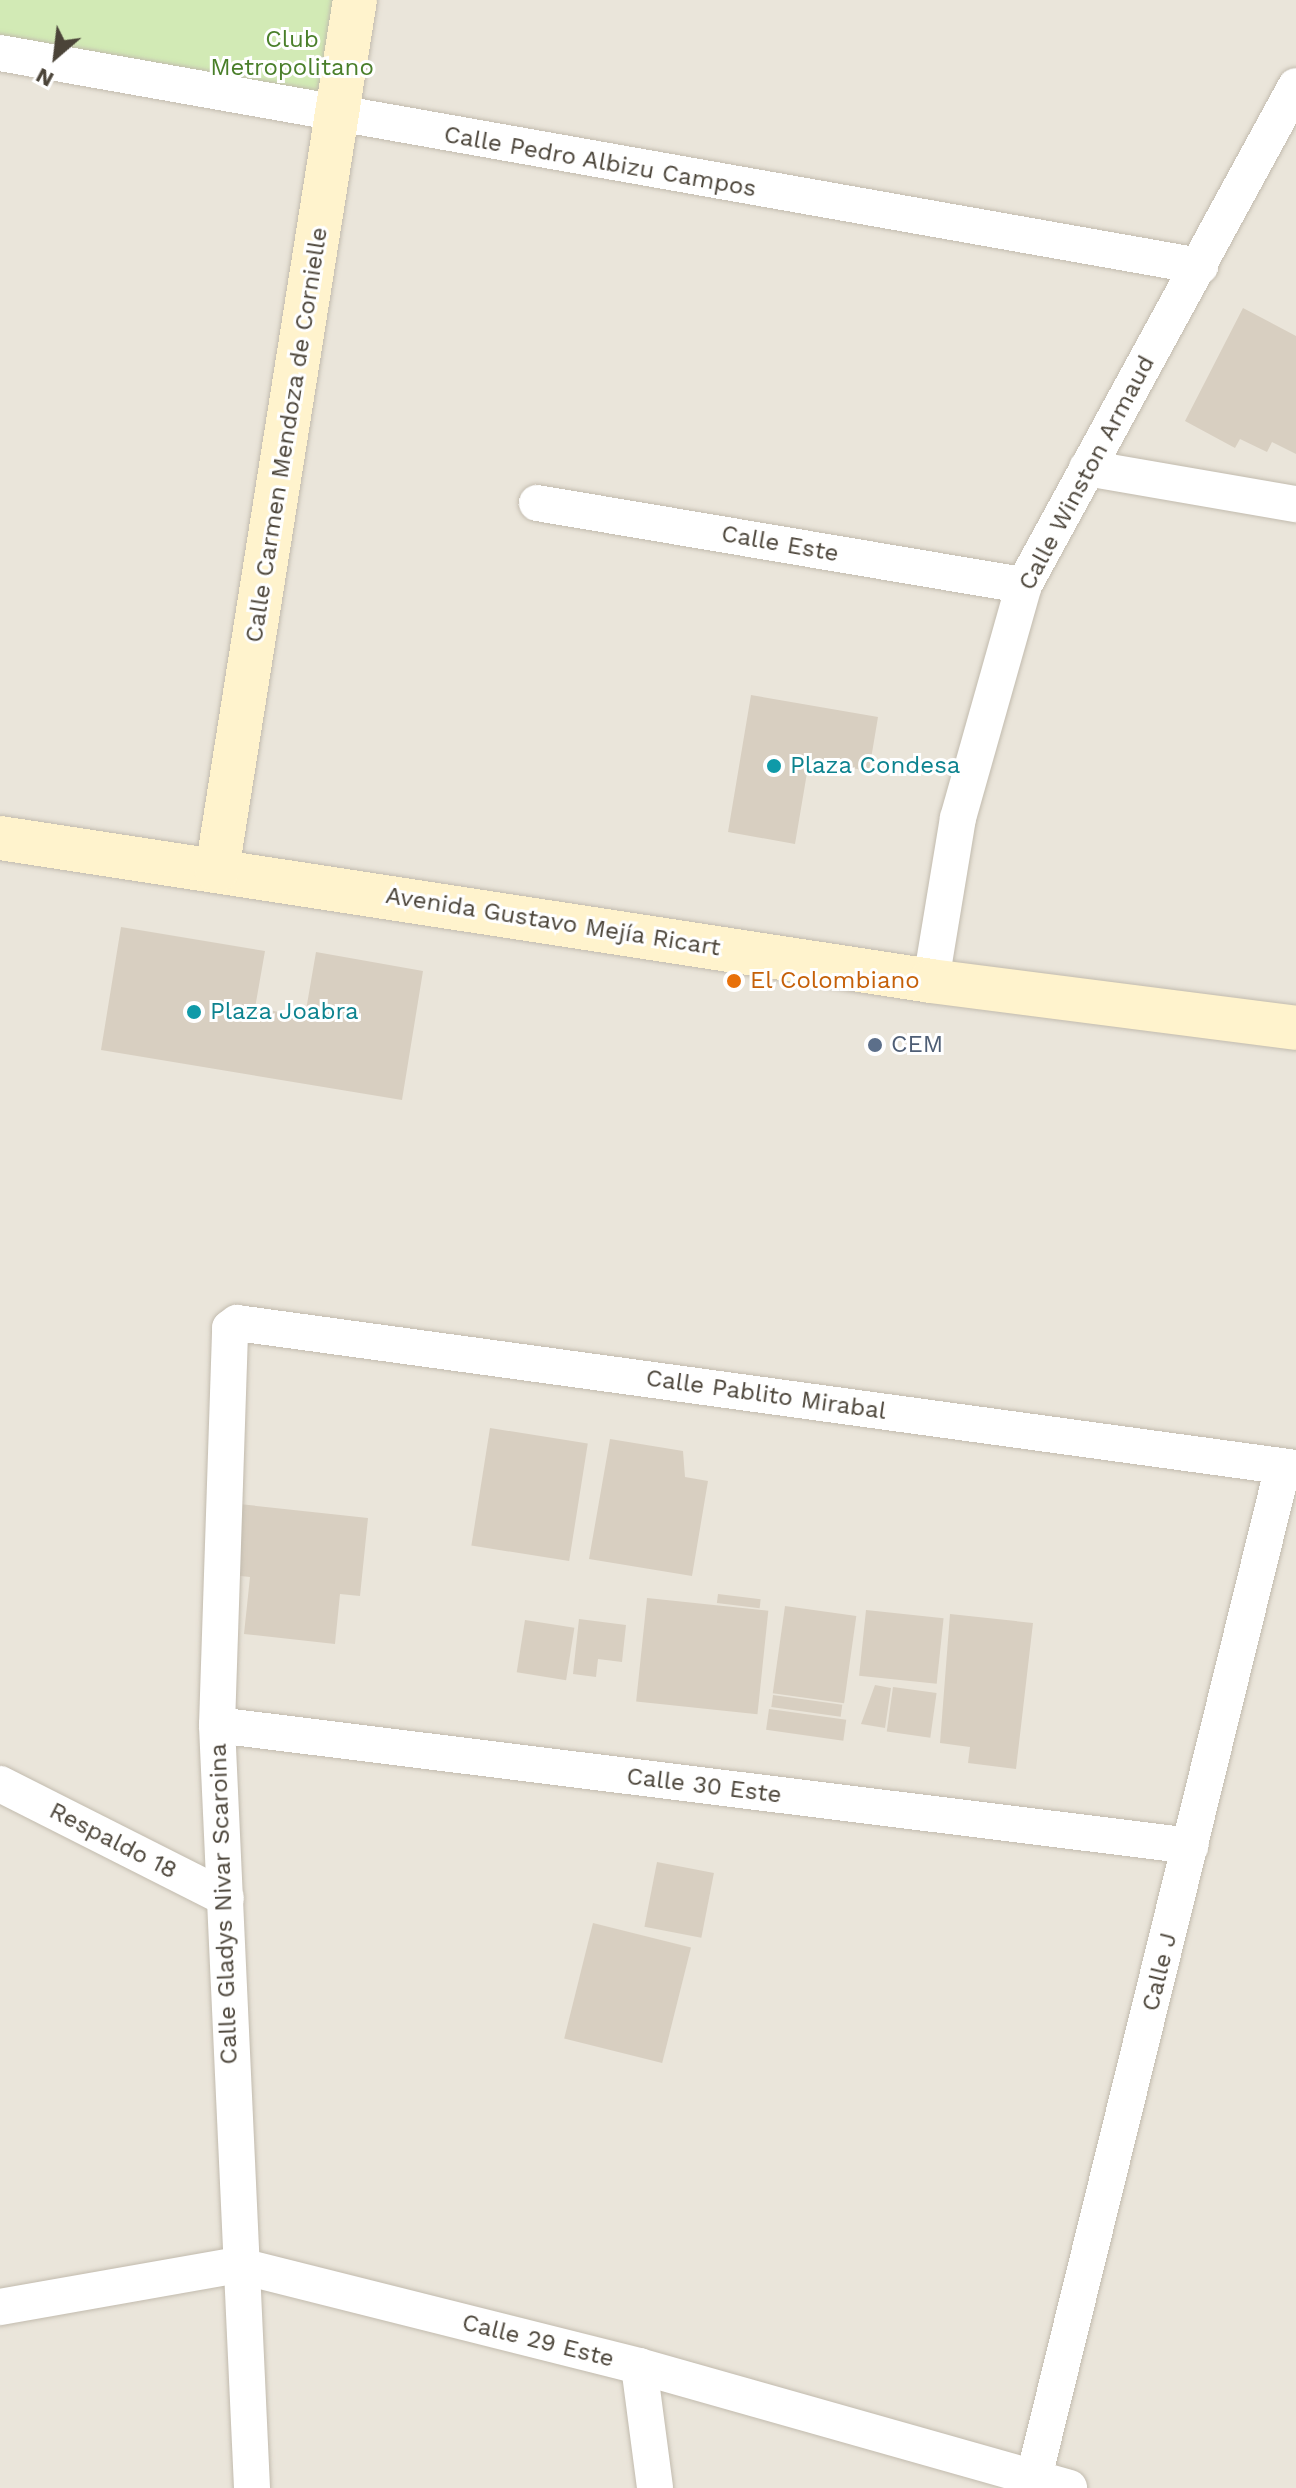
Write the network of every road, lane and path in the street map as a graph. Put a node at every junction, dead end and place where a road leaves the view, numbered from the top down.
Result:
1 (355, 0) edge
2 (0, 53) edge
3 (1296, 86) edge
4 (338, 116) junction
5 (1200, 266) junction
6 (1087, 468) junction
7 (537, 503) dead end
8 (1296, 504) edge
9 (1024, 585) junction
10 (0, 838) edge
11 (217, 870) junction
12 (931, 981) junction
13 (1296, 1028) edge
14 (237, 1323) joint
15 (1289, 1467) edge
16 (217, 1725) junction
17 (0, 1784) edge
18 (1191, 1846) junction
19 (226, 1898) junction
20 (237, 2265) junction
21 (0, 2307) edge
22 (639, 2366) junction
23 (1034, 2477) junction
24 (252, 2488) edge
25 (655, 2488) edge
26 (1069, 2488) edge

1 - 4 street, Calle Carmen Mendoza de Cornielle
2 - 4 street, Calle Pedro Albizu Campos
3 - 5 street, Calle Winston Armaud
4 - 5 street, Calle Pedro Albizu Campos
4 - 11 street, Calle Carmen Mendoza de Cornielle
5 - 6 street, Calle Winston Armaud
6 - 8 street
6 - 9 street, Calle Winston Armaud
7 - 9 street, Calle Este
9 - 12 street, Calle Winston Armaud
10 - 11 street, Avenida Gustavo Mejía Ricart
11 - 12 street, Avenida Gustavo Mejía Ricart
12 - 13 street, Avenida Gustavo Mejía Ricart
14 - 15 street, Calle Pablito Mirabal
14 - 16 street, Calle Gladys Nivar Scaroina
15 - 18 street, Calle J
16 - 18 street, Calle 30 Este
16 - 19 street, Calle Gladys Nivar Scaroina
17 - 19 street, Respaldo 18
18 - 23 street, Calle J
19 - 20 street, Calle Gladys Nivar Scaroina
20 - 21 street, Calle 29 Este
20 - 22 street, Calle 29 Este
20 - 24 street, Calle Gladys Nivar Scaroina
22 - 23 street, Calle 29 Este
22 - 25 street
23 - 26 street, Calle 29 Este

